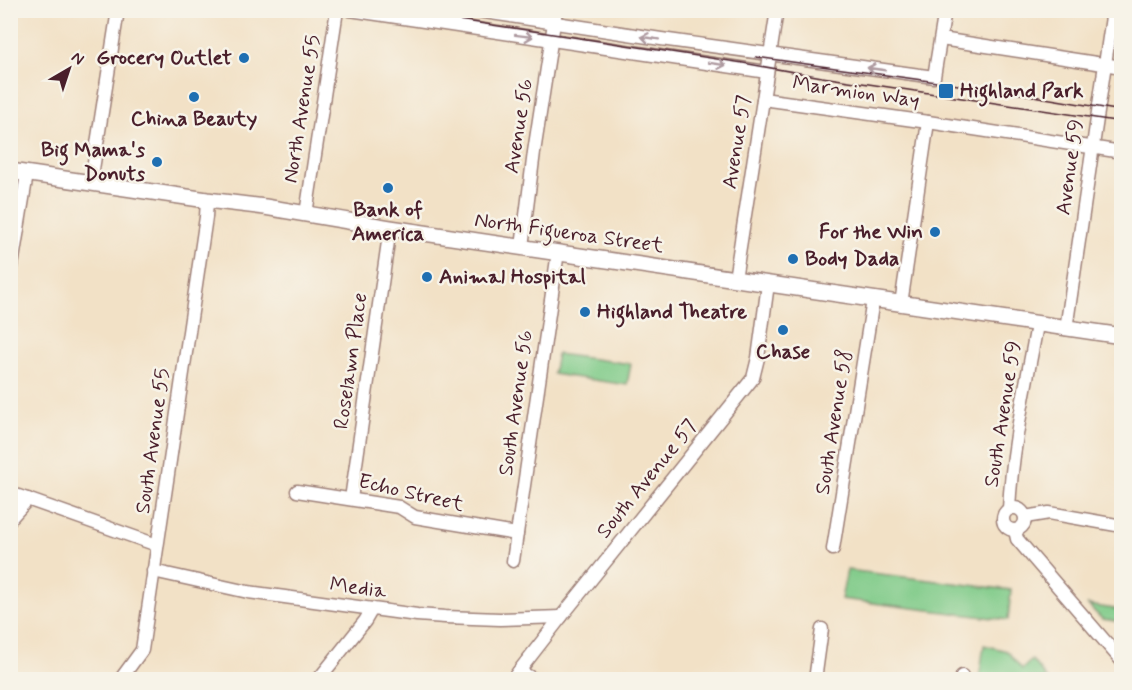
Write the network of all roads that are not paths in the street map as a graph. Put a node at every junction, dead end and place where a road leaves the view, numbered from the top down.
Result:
1 (118, 10) edge
2 (337, 10) edge
3 (350, 10) edge
4 (471, 10) edge
5 (777, 10) edge
6 (945, 10) edge
7 (1113, 10) edge
8 (555, 17) edge
9 (941, 39) junction
10 (552, 40) junction
11 (771, 54) junction
12 (1106, 64) junction
13 (1122, 67) edge
14 (767, 72) junction
15 (763, 99) junction
16 (928, 122) junction
17 (1092, 147) junction
18 (1122, 152) edge
19 (10, 171) edge
20 (27, 174) junction
21 (91, 182) junction
22 (207, 200) junction
23 (306, 214) junction
24 (390, 228) junction
25 (522, 246) junction
26 (558, 252) junction
27 (10, 278) edge
28 (735, 279) junction
29 (768, 284) junction
30 (873, 300) junction
31 (901, 304) junction
32 (1037, 325) junction
33 (1066, 329) junction
34 (1122, 336) edge
35 (297, 491) dead end
36 (10, 494) edge
37 (28, 499) junction
38 (351, 499) junction
39 (1009, 509) junction
40 (1025, 517) junction
41 (10, 519) edge
42 (1122, 526) edge
43 (1015, 530) junction
44 (517, 534) junction
45 (157, 545) junction
46 (833, 549) dead end
47 (513, 561) dead end
48 (153, 571) junction
49 (372, 609) junction
50 (561, 617) junction
51 (822, 628) dead end
52 (1122, 661) edge
53 (516, 675) edge
54 (120, 680) edge
55 (318, 680) edge
56 (535, 680) edge
57 (815, 680) edge

1 - 21 street
2 - 23 street, North Avenue 55
3 -> 10 street, Marmion Way
4 - 8 street, Marmion Way
5 - 11 street, Avenue 57
6 - 9 street
7 - 12 street, Avenue 59
8 - 10 street, Avenue 56
11 -> 8 street, Marmion Way
9 -> 11 street, Marmion Way
9 - 12 street
10 -> 14 street, Marmion Way
10 - 25 street, Avenue 56
11 - 14 street, Avenue 57
12 - 13 street
12 - 17 street, Avenue 59
14 - 15 street, Avenue 57
15 - 16 street, Marmion Way
15 - 28 street, Avenue 57
16 - 17 street, Marmion Way
16 - 31 street
17 - 18 street, Marmion Way
17 - 33 street, Avenue 59
19 - 20 main road, North Figueroa Street
20 - 21 main road, North Figueroa Street
20 - 27 street
21 - 22 main road, North Figueroa Street
22 - 23 main road, North Figueroa Street
22 - 45 street, South Avenue 55
23 - 24 main road, North Figueroa Street
24 - 25 main road, North Figueroa Street
24 - 38 street, Roselawn Place
25 - 26 main road, North Figueroa Street
26 - 28 main road, North Figueroa Street
26 - 44 street, South Avenue 56
28 - 29 main road, North Figueroa Street
29 - 30 main road, North Figueroa Street
29 - 50 street, South Avenue 57
30 - 31 main road, North Figueroa Street
30 - 46 street, South Avenue 58
31 - 32 main road, North Figueroa Street
32 - 33 main road, North Figueroa Street
32 - 39 street, South Avenue 59
33 - 34 main road, North Figueroa Street
35 - 38 street, Echo Street
36 - 37 street
37 - 41 street
37 - 45 street
38 - 44 street, Echo Street
39 - 40 street
39 - 43 street
40 - 42 street
40 - 43 street
43 - 52 street
44 - 47 street, South Avenue 56
45 - 48 street, South Avenue 55
48 - 49 street, Media
48 - 54 street, South Avenue 55
49 - 50 street, Media
49 - 55 street
50 - 53 street, South Avenue 57
51 - 57 street
53 - 56 street

